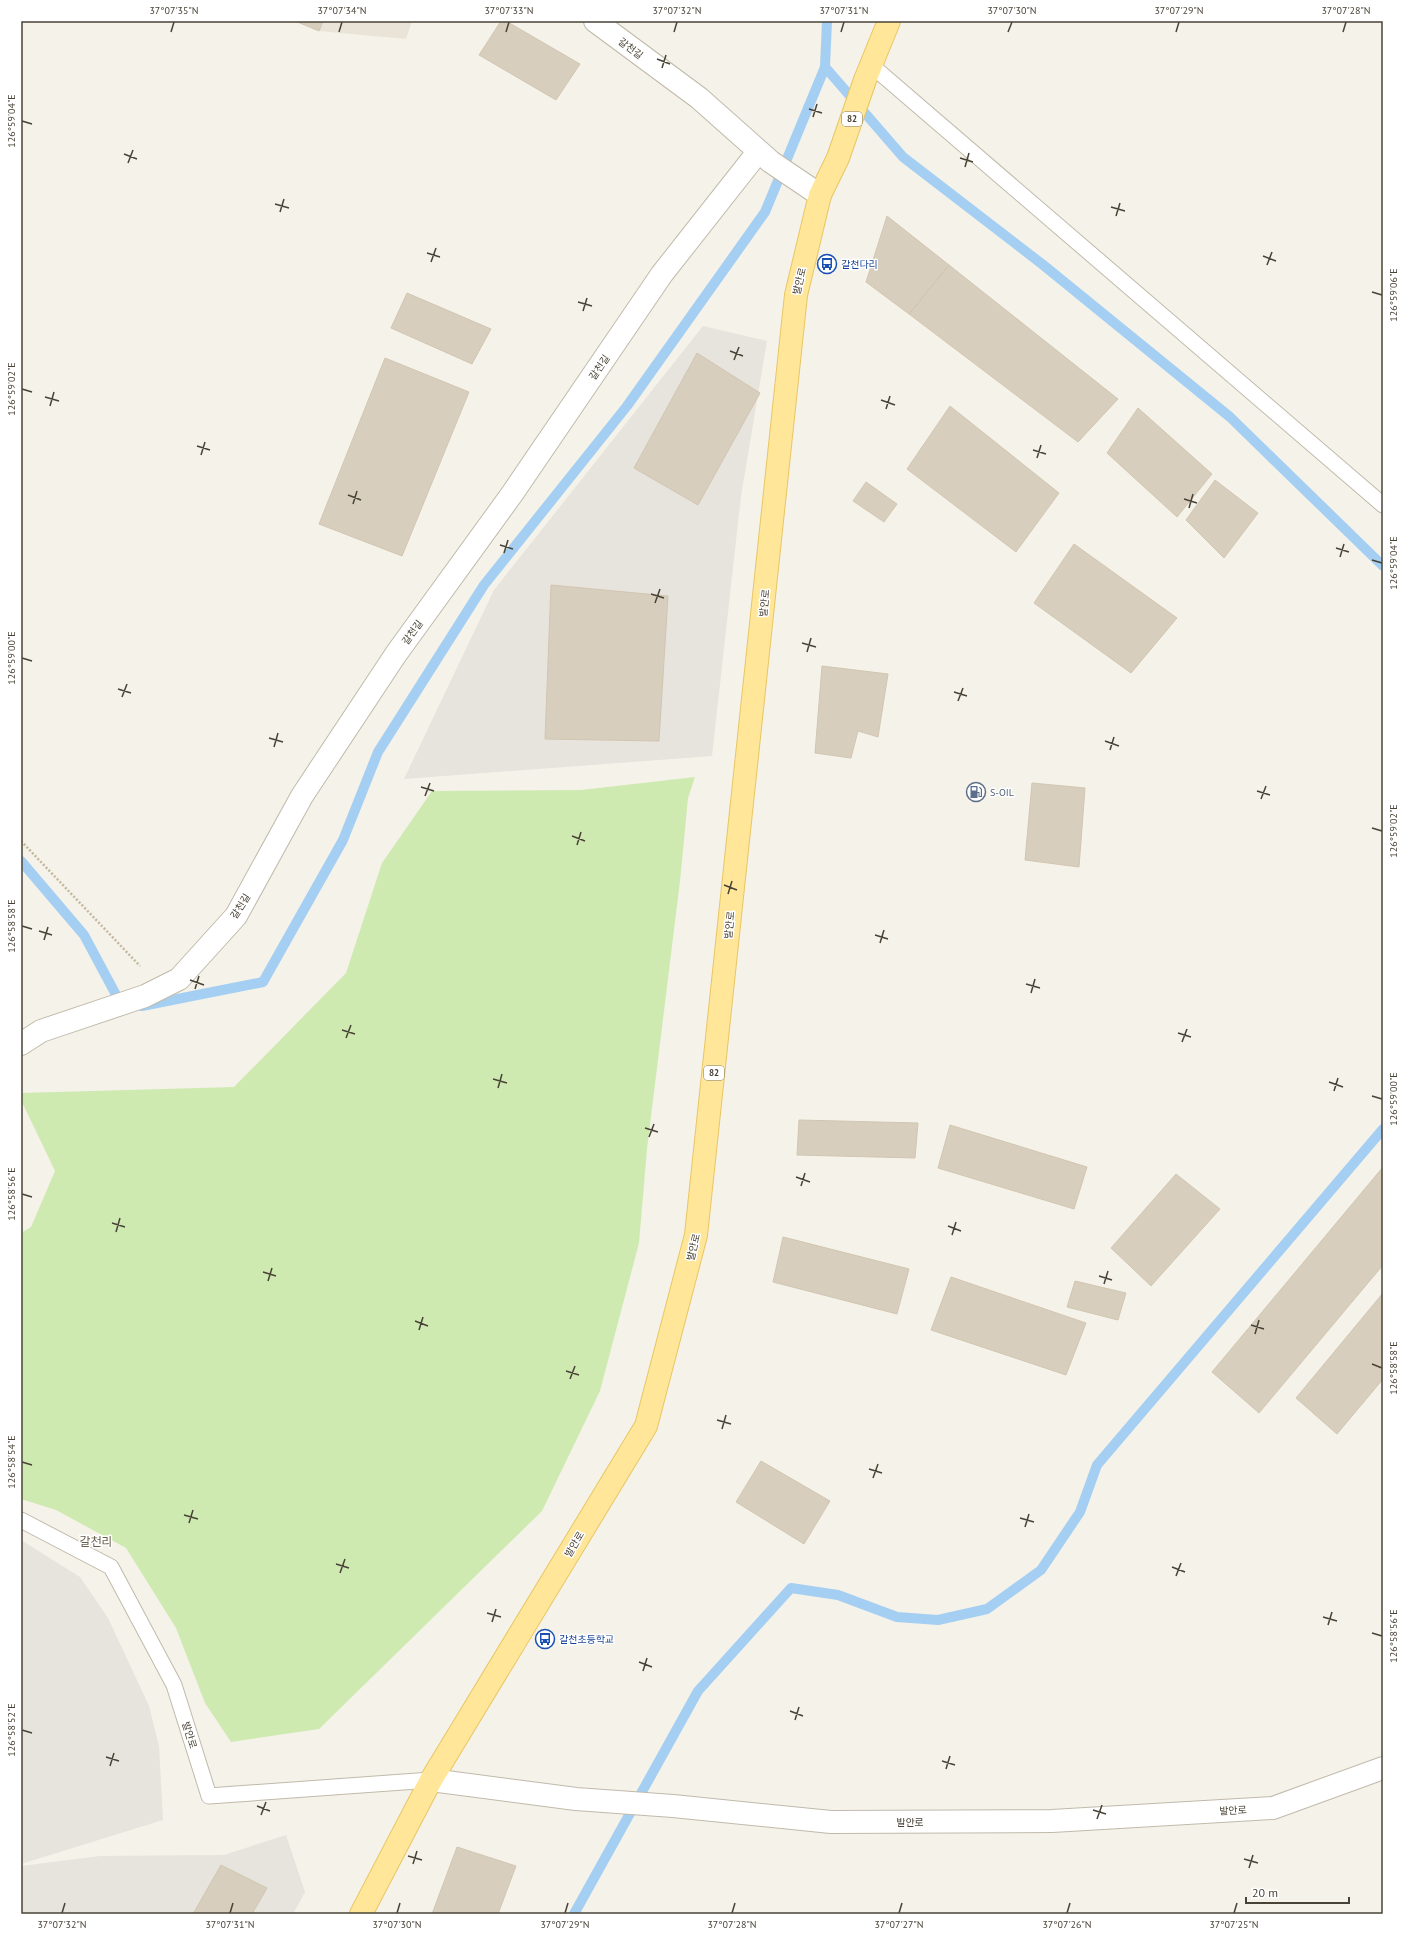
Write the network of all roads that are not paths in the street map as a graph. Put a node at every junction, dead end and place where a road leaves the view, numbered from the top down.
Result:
1 (595, 21) edge
2 (889, 21) edge
3 (868, 72) junction
4 (764, 157) junction
5 (820, 195) junction
6 (1383, 505) edge
7 (21, 1044) edge
8 (21, 1520) edge
9 (1383, 1768) edge
10 (431, 1780) junction
11 (361, 1914) edge

1 - 4 street, 갈천길
2 - 3 main road, 발안로 / 82
3 - 5 main road, 발안로 / 82
3 - 6 lane
4 - 5 street, 갈천길
4 - 7 street, 갈천길
5 - 10 main road, 발안로 / 82
8 - 10 lane, 발안로
9 - 10 street, 발안로
10 - 11 main road, 발안로 / 82

